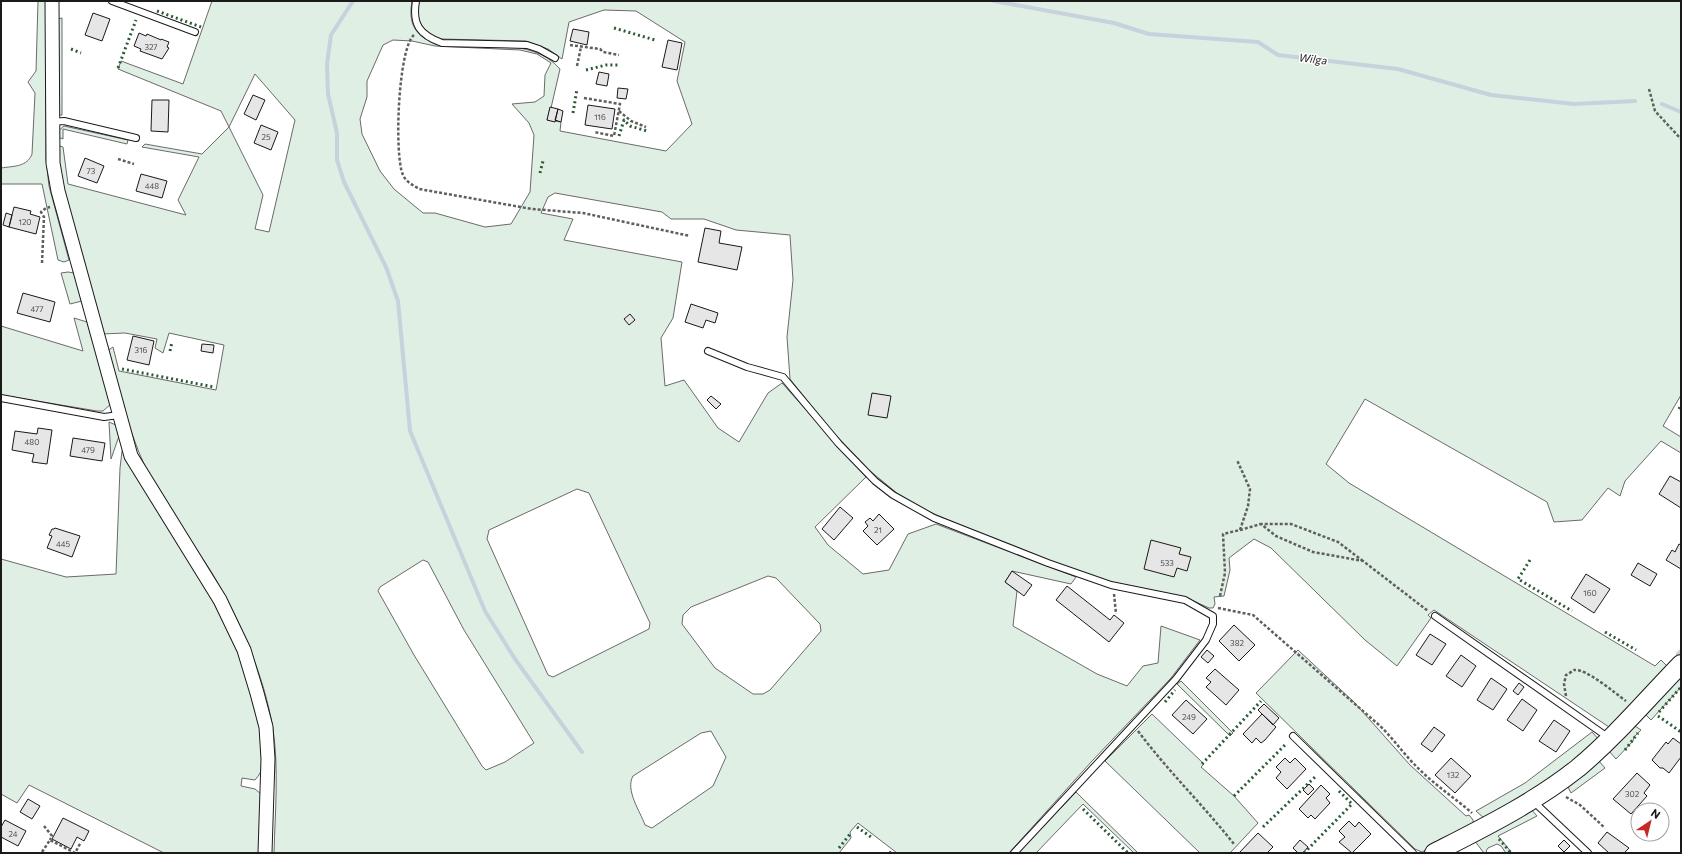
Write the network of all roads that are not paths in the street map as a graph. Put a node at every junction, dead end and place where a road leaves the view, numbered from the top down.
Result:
1 (52, 1) edge
2 (112, 1) edge
3 (416, 1) edge
4 (195, 32) dead end
5 (555, 58) dead end
6 (52, 122) junction
7 (136, 138) dead end
8 (708, 351) dead end
9 (1, 398) edge
10 (119, 415) junction
11 (1435, 616) road end
12 (1681, 664) edge
13 (1294, 736) dead end
14 (1610, 739) junction
15 (1532, 800) junction
16 (265, 853) edge
17 (1014, 853) edge
18 (1413, 853) edge
19 (1434, 853) edge
20 (1588, 853) edge

1 - 6 street
2 - 4 lane
3 - 5 lane
6 - 7 lane
6 - 10 street
8 - 17 lane
9 - 10 lane
10 - 16 street
11 - 14 lane
12 - 14 street
13 - 18 lane
14 - 15 street
15 - 19 street
15 - 20 lane

